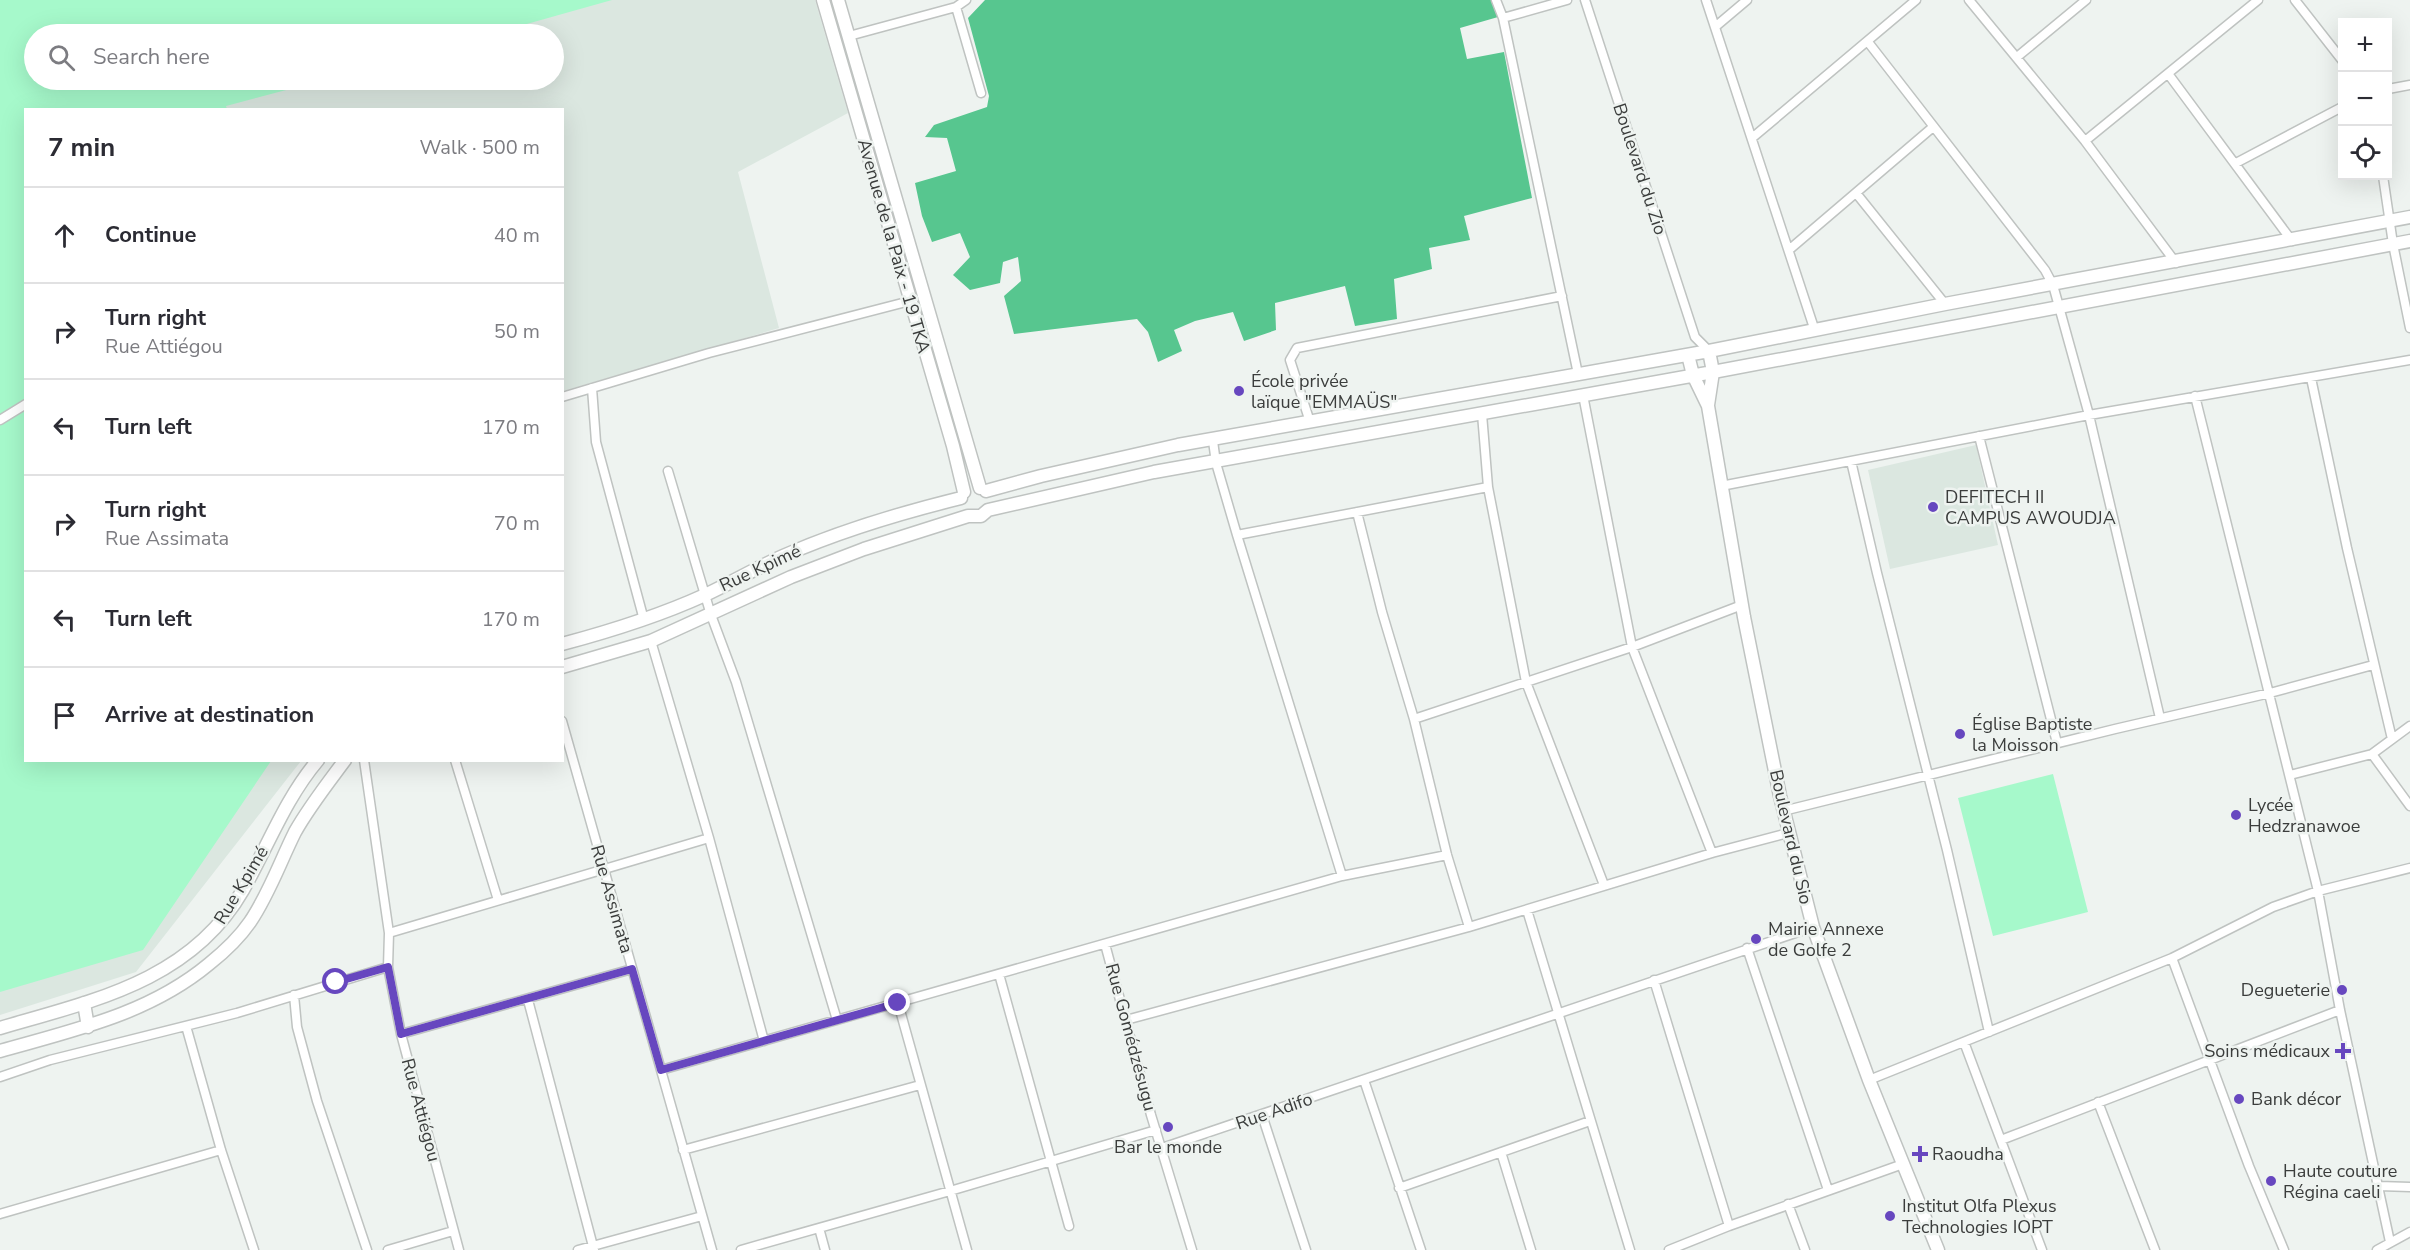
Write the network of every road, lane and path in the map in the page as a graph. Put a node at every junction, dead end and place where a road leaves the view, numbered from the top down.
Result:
1 (823, 0) edge
2 (838, 0) edge
3 (966, 0) edge
4 (1496, 0) edge
5 (1567, 0) edge
6 (1585, 0) edge
7 (1706, 0) edge
8 (1747, 0) edge
9 (1916, 0) edge
10 (1969, 0) edge
11 (2086, 0) edge
12 (2258, 0) edge
13 (2295, 0) edge
14 (956, 7) junction
15 (1503, 18) junction
16 (1715, 27) junction
17 (849, 36) junction
18 (1868, 42) junction
19 (2338, 54) edge
20 (2017, 57) junction
21 (2169, 75) junction
22 (2410, 85) edge
23 (2392, 88) edge
24 (981, 93) dead end
25 (2338, 110) edge
26 (1933, 127) junction
27 (1752, 138) junction
28 (2085, 141) junction
29 (2236, 163) junction
30 (2384, 180) edge
31 (1856, 193) junction
32 (2410, 218) edge
33 (2390, 221) junction
34 (2292, 241) junction
35 (2410, 241) edge
36 (2393, 244) junction
37 (1790, 249) junction
38 (2176, 263) junction
39 (2053, 285) junction
40 (1562, 296) junction
41 (910, 301) junction
42 (1945, 304) junction
43 (2061, 307) junction
44 (2410, 328) edge
45 (1815, 331) junction
46 (1695, 337) junction
47 (1709, 351) junction
48 (1688, 355) junction
49 (2410, 360) edge
50 (1713, 372) junction
51 (1578, 374) junction
52 (1693, 375) junction
53 (2311, 378) junction
54 (592, 388) junction
55 (1583, 395) junction
56 (564, 396) edge
57 (2195, 396) junction
58 (24, 405) edge
59 (1708, 406) junction
60 (1482, 414) junction
61 (2089, 415) junction
62 (0, 420) edge
63 (1310, 422) junction
64 (1979, 436) junction
65 (1213, 441) junction
66 (1851, 461) junction
67 (1216, 462) junction
68 (668, 471) dead end
69 (1721, 486) junction
70 (1488, 487) junction
71 (983, 490) junction
72 (962, 495) junction
73 (988, 510) junction
74 (1357, 512) junction
75 (968, 516) junction
76 (1237, 535) junction
77 (704, 595) junction
78 (1742, 605) junction
79 (711, 615) junction
80 (644, 620) junction
81 (651, 641) junction
82 (564, 643) edge
83 (1632, 647) junction
84 (2373, 665) junction
85 (564, 666) edge
86 (1526, 682) junction
87 (2270, 693) junction
88 (2160, 718) junction
89 (1413, 719) junction
90 (2410, 726) edge
91 (564, 728) edge
92 (2392, 740) junction
93 (2057, 743) junction
94 (2372, 754) junction
95 (317, 762) edge
96 (344, 762) edge
97 (364, 762) edge
98 (456, 762) edge
99 (2290, 775) junction
100 (1929, 776) junction
101 (2410, 806) edge
102 (1783, 811) junction
103 (1788, 833) junction
104 (709, 838) junction
105 (1712, 853) junction
106 (1447, 855) junction
107 (2410, 868) edge
108 (603, 869) junction
109 (1342, 876) junction
110 (1604, 885) junction
111 (2318, 891) junction
112 (498, 900) junction
113 (1527, 910) junction
114 (1469, 927) junction
115 (1813, 927) junction
116 (389, 933) junction
117 (1105, 944) junction
118 (1747, 948) junction
119 (2172, 958) junction
120 (388, 967) junction
121 (632, 969) junction
122 (999, 974) junction
123 (1654, 980) junction
124 (294, 996) junction
125 (528, 1000) junction
126 (84, 1003) junction
127 (898, 1003) junction
128 (2340, 1010) junction
129 (1558, 1013) junction
130 (837, 1020) junction
131 (1126, 1020) junction
132 (186, 1026) junction
133 (88, 1027) junction
134 (0, 1028) edge
135 (1989, 1032) junction
136 (401, 1034) junction
137 (764, 1041) junction
138 (1964, 1042) junction
139 (0, 1051) edge
140 (2210, 1060) junction
141 (661, 1070) junction
142 (0, 1077) edge
143 (1364, 1080) junction
144 (1869, 1080) junction
145 (920, 1085) junction
146 (2098, 1102) junction
147 (1262, 1115) junction
148 (1590, 1121) junction
149 (1156, 1130) junction
150 (2001, 1140) junction
151 (1162, 1148) junction
152 (221, 1150) junction
153 (683, 1150) junction
154 (1502, 1152) junction
155 (1051, 1162) junction
156 (1903, 1164) junction
157 (2379, 1186) junction
158 (2410, 1187) edge
159 (1399, 1188) junction
160 (1828, 1190) junction
161 (950, 1191) junction
162 (1788, 1204) junction
163 (0, 1214) edge
164 (702, 1216) junction
165 (1069, 1226) dead end
166 (1729, 1226) junction
167 (819, 1228) junction
168 (453, 1232) junction
169 (2410, 1232) edge
170 (2390, 1242) junction
171 (593, 1248) edge
172 (254, 1250) edge
173 (367, 1250) edge
174 (388, 1250) edge
175 (459, 1250) edge
176 (578, 1250) edge
177 (712, 1250) edge
178 (741, 1250) edge
179 (825, 1250) edge
180 (967, 1250) edge
181 (1192, 1250) edge
182 (1306, 1250) edge
183 (1421, 1250) edge
184 (1531, 1250) edge
185 (1630, 1250) edge
186 (1670, 1250) edge
187 (1805, 1250) edge
188 (1938, 1250) edge
189 (2042, 1250) edge
190 (2156, 1250) edge
191 (2284, 1250) edge
192 (2377, 1250) edge

1 - 41 main road, Avenue de la Paix - 19 TKA
2 - 17 main road
3 - 14 street
4 - 15 street
5 - 15 street
6 - 46 street, Boulevard du Zio
7 - 16 street
8 - 16 street
9 - 18 street
10 - 20 street
11 - 20 street
12 - 21 street
13 - 19 street
14 - 17 street
14 - 24 street
15 - 40 street
16 - 27 street
17 - 71 main road
18 - 26 street
18 - 27 street
20 - 28 street
21 - 28 street
21 - 29 street
22 - 23 street
25 - 29 street
26 - 31 street
26 - 39 street
27 - 37 street
28 - 38 street
29 - 34 street
30 - 33 street
31 - 37 street
31 - 42 street
32 - 33 main road
33 - 34 main road
33 - 36 street
34 - 38 main road
35 - 36 main road
36 - 43 main road
36 - 44 street
37 - 45 street
38 - 39 main road
39 - 42 main road
39 - 43 street
40 - 51 street
40 - 63 street
41 - 54 street
41 - 72 main road, Avenue de la Paix - 19 TKA
42 - 45 main road
43 - 50 main road
43 - 61 street
45 - 47 main road
46 - 47 street, Boulevard du Zio
46 - 48 street
47 - 48 main road
47 - 50 main road, Boulevard du Sio
48 - 51 main road
48 - 52 main road, Boulevard du Sio
49 - 53 street
50 - 52 main road
50 - 59 main road, Boulevard du Sio
51 - 63 main road
52 - 55 main road
52 - 59 main road, Boulevard du Sio
53 - 57 street
53 - 84 street
54 - 56 street
54 - 80 street
55 - 60 main road
55 - 83 street
57 - 61 street
57 - 87 street
58 - 62 street
59 - 69 main road, Boulevard du Sio
60 - 67 main road
60 - 70 street
61 - 64 street
61 - 88 street
63 - 65 main road
64 - 66 street
64 - 93 street
65 - 67 street
65 - 71 main road
66 - 69 street
66 - 100 street
67 - 73 main road
67 - 76 street
68 - 77 street
69 - 78 main road, Boulevard du Sio
70 - 74 street
70 - 86 street
71 - 72 main road
71 - 73 main road
72 - 75 main road
72 - 77 main road, Rue Kpimé
73 - 75 main road
74 - 76 street
74 - 89 street
75 - 79 main road
76 - 109 street
77 - 79 street
77 - 80 main road, Rue Kpimé
78 - 83 street
78 - 102 main road, Boulevard du Sio
79 - 81 main road
79 - 130 street
80 - 82 main road, Rue Kpimé
81 - 85 main road
81 - 104 street
83 - 86 street
83 - 105 street
84 - 87 street
84 - 92 street
86 - 89 street
86 - 110 street
87 - 88 street
87 - 99 street
88 - 93 street
89 - 106 street
90 - 92 street
91 - 108 street, Rue Assimata
92 - 94 street
93 - 100 street
94 - 99 street
94 - 101 street
95 - 126 main road, Rue Kpimé
96 - 133 main road, Rue Kpimé
97 - 116 street, Rue Attiégou
98 - 112 street
99 - 111 street
100 - 102 street
100 - 135 street
102 - 103 main road, Boulevard du Sio
103 - 105 street
103 - 115 main road, Boulevard du Sio
104 - 108 street
104 - 137 street
105 - 110 street
106 - 109 street
106 - 114 street
107 - 111 street
108 - 112 street
108 - 121 street, Rue Assimata
109 - 117 street
110 - 113 street
111 - 119 street
111 - 128 street
112 - 116 street
113 - 114 street
113 - 129 street
114 - 131 street
115 - 118 street, Rue Adifo
115 - 144 main road, Boulevard du Sio
116 - 120 street, Rue Attiégou
117 - 122 street
117 - 131 street, Rue Gomédzésugu
118 - 123 street, Rue Adifo
118 - 160 street
119 - 135 street
119 - 140 street
120 - 124 street
120 - 136 street, Rue Attiégou
121 - 125 street
121 - 141 street, Rue Assimata
122 - 127 street
122 - 155 street
123 - 129 street, Rue Adifo
123 - 166 street
124 - 132 street
124 - 173 street
125 - 136 street
125 - 171 street
126 - 133 main road
126 - 134 main road, Rue Kpimé
127 - 130 street
127 - 145 street
128 - 140 street
128 - 157 street
129 - 143 street, Rue Adifo
129 - 148 street
130 - 137 street
131 - 149 street, Rue Gomédzésugu
132 - 142 street
132 - 152 street
133 - 139 main road, Rue Kpimé
135 - 138 street
136 - 168 street, Rue Attiégou
137 - 141 street
138 - 144 street
138 - 150 street
140 - 146 street
140 - 191 street
141 - 153 street, Rue Assimata
143 - 147 street, Rue Adifo
143 - 159 street
144 - 156 main road, Boulevard du Sio
145 - 153 street
145 - 161 street
146 - 150 street
146 - 190 street
147 - 151 street, Rue Adifo
147 - 182 street
148 - 154 street
148 - 185 street
149 - 151 street
149 - 155 street
150 - 189 street
151 - 181 street
152 - 163 street
152 - 172 street
153 - 164 street, Rue Assimata
154 - 159 street
154 - 184 street
155 - 161 street
155 - 165 street
156 - 160 street
156 - 188 main road, Boulevard du Sio
157 - 158 street
157 - 170 street
159 - 183 street
160 - 162 street
161 - 167 street
161 - 180 street
162 - 166 street
162 - 187 street
164 - 171 street
164 - 177 street, Rue Assimata
166 - 186 street
167 - 178 street
167 - 179 street
168 - 174 street
168 - 175 street, Rue Attiégou
169 - 170 street
170 - 192 street
171 - 176 street

